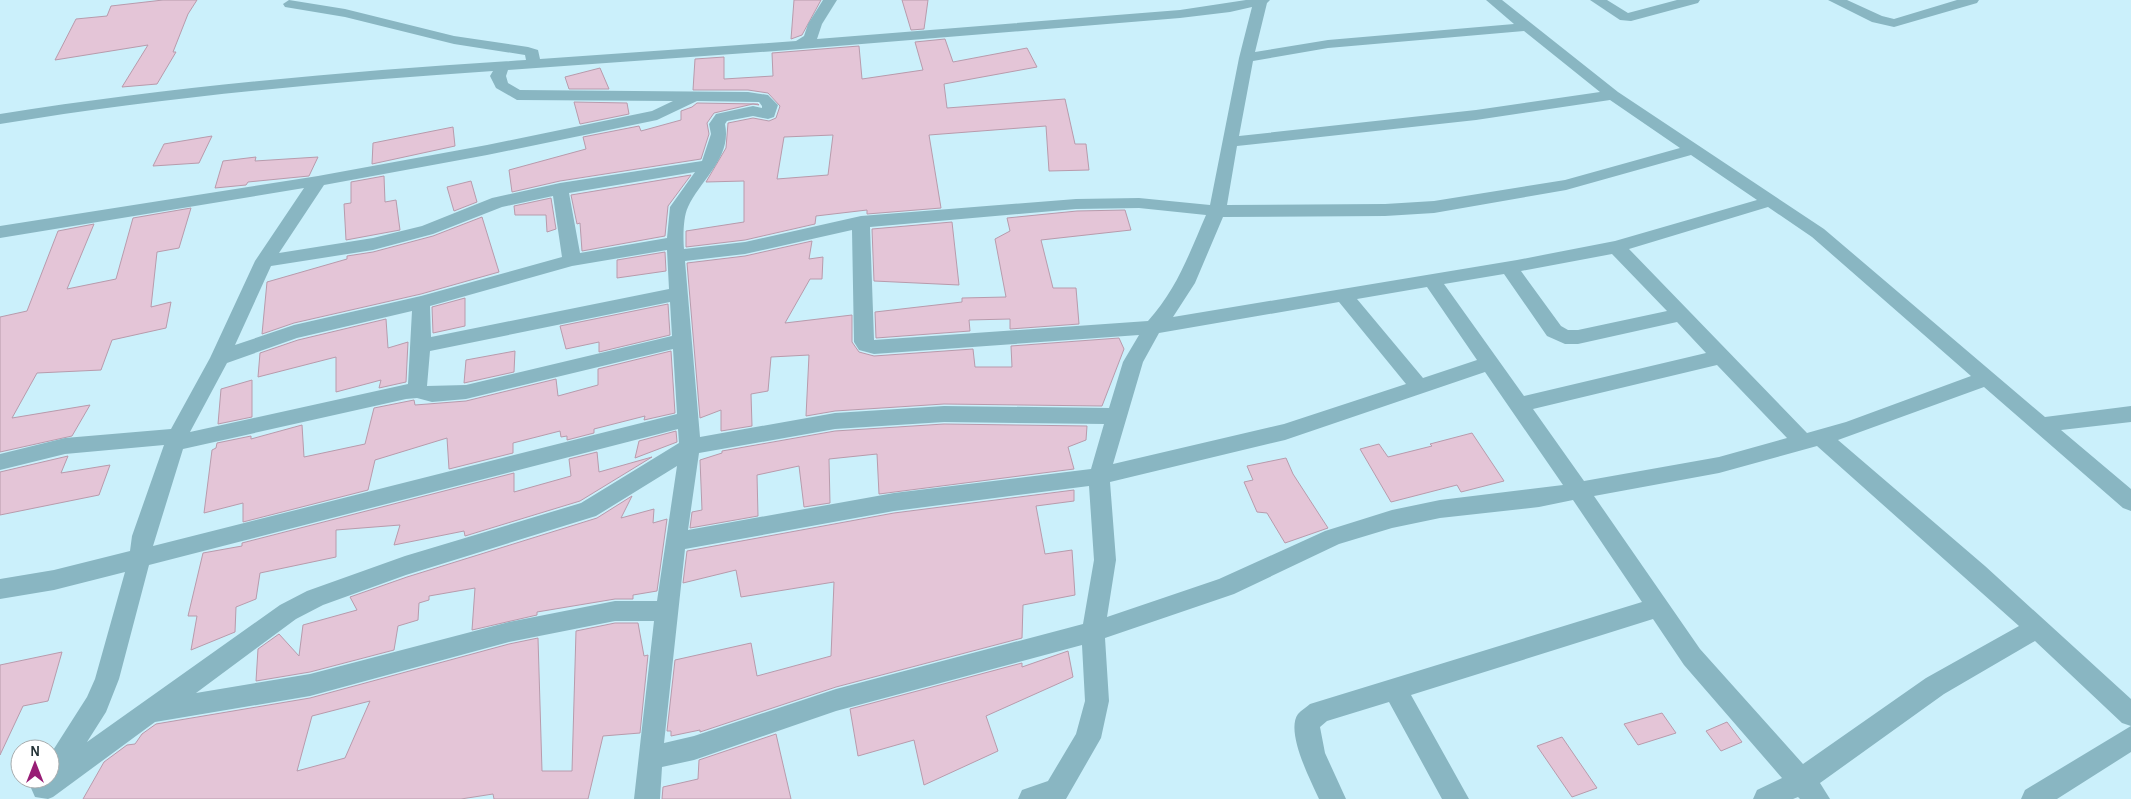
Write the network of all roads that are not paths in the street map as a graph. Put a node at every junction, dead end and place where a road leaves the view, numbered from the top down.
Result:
1 (830, 0) edge
2 (1493, 0) edge
3 (1597, 0) edge
4 (1693, 0) edge
5 (1835, 0) edge
6 (1972, 0) edge
7 (1261, 1) edge
8 (290, 4) dead end
9 (1525, 27) junction
10 (802, 43) junction
11 (1246, 58) junction
12 (533, 64) junction
13 (504, 65) junction
14 (1613, 96) junction
15 (693, 97) junction
16 (0, 119) edge
17 (1229, 142) junction
18 (1694, 149) junction
19 (709, 164) junction
20 (318, 181) junction
21 (560, 188) junction
22 (1771, 201) junction
23 (1217, 211) junction
24 (861, 222) junction
25 (0, 232) edge
26 (1616, 248) junction
27 (675, 250) junction
28 (572, 260) junction
29 (264, 261) junction
30 (1509, 268) junction
31 (1430, 280) junction
32 (677, 294) junction
33 (1342, 294) junction
34 (421, 302) junction
35 (1681, 315) junction
36 (1153, 327) junction
37 (682, 340) junction
38 (421, 346) junction
39 (1721, 357) junction
40 (220, 358) junction
41 (1490, 363) junction
42 (1987, 378) junction
43 (1420, 387) junction
44 (416, 391) junction
45 (1519, 404) junction
46 (2131, 414) edge
47 (1116, 416) junction
48 (689, 419) junction
49 (2041, 425) junction
50 (176, 439) junction
51 (1813, 440) junction
52 (690, 447) junction
53 (0, 462) edge
54 (1099, 476) junction
55 (1579, 491) junction
56 (2131, 502) edge
57 (675, 542) junction
58 (140, 557) junction
59 (0, 589) edge
60 (1658, 607) junction
61 (667, 611) junction
62 (2038, 628) junction
63 (1093, 632) junction
64 (1394, 688) junction
65 (149, 712) junction
66 (2131, 715) edge
67 (2131, 738) edge
68 (650, 758) junction
69 (60, 762) edge
70 (60, 775) edge
71 (1809, 791) edge
72 (1046, 797) edge
73 (648, 799) edge
74 (1333, 799) edge
75 (1456, 799) edge
76 (1766, 799) edge
77 (2034, 799) edge

1 - 10 street
2 - 9 street
3 - 4 street
5 - 6 street
7 - 10 street
7 - 11 street
8 - 12 street
9 - 11 street
9 - 14 street
10 - 12 street
11 - 17 street
12 - 13 street
13 - 15 street
13 - 16 street
14 - 17 street
14 - 18 street
15 - 19 street
15 - 20 street
17 - 23 street
18 - 22 street
18 - 23 street
19 - 21 street
19 - 27 street
20 - 25 street
20 - 29 street
21 - 28 street
21 - 29 street
22 - 26 street
22 - 42 street
23 - 24 street
23 - 36 street
24 - 27 street
24 - 36 street
26 - 30 street
26 - 35 street
27 - 28 street
27 - 32 street
28 - 34 street
29 - 40 street
30 - 31 street
30 - 35 street
31 - 33 street
31 - 41 street
32 - 37 street
32 - 38 street
33 - 36 street
33 - 43 street
34 - 38 street
34 - 40 street
35 - 39 street
36 - 47 street
37 - 44 street
37 - 48 street
38 - 44 street
39 - 45 street
39 - 51 street
40 - 50 street
41 - 43 street
41 - 45 street
42 - 49 street
42 - 51 street
43 - 54 street
44 - 50 street
45 - 55 street
46 - 49 street
47 - 52 street
47 - 54 street
48 - 52 street
48 - 58 street
49 - 56 street
50 - 53 street
50 - 58 street
51 - 55 street
51 - 62 street
52 - 57 street
52 - 65 street
54 - 57 street
54 - 63 street
55 - 60 street
55 - 63 street
57 - 61 street
58 - 59 street
58 - 69 street
60 - 64 street
60 - 71 street
61 - 65 street
61 - 68 street
62 - 66 street
62 - 71 street
63 - 68 street
63 - 72 street
64 - 74 street
64 - 75 street
65 - 70 street
67 - 77 street
68 - 73 street
71 - 76 street

